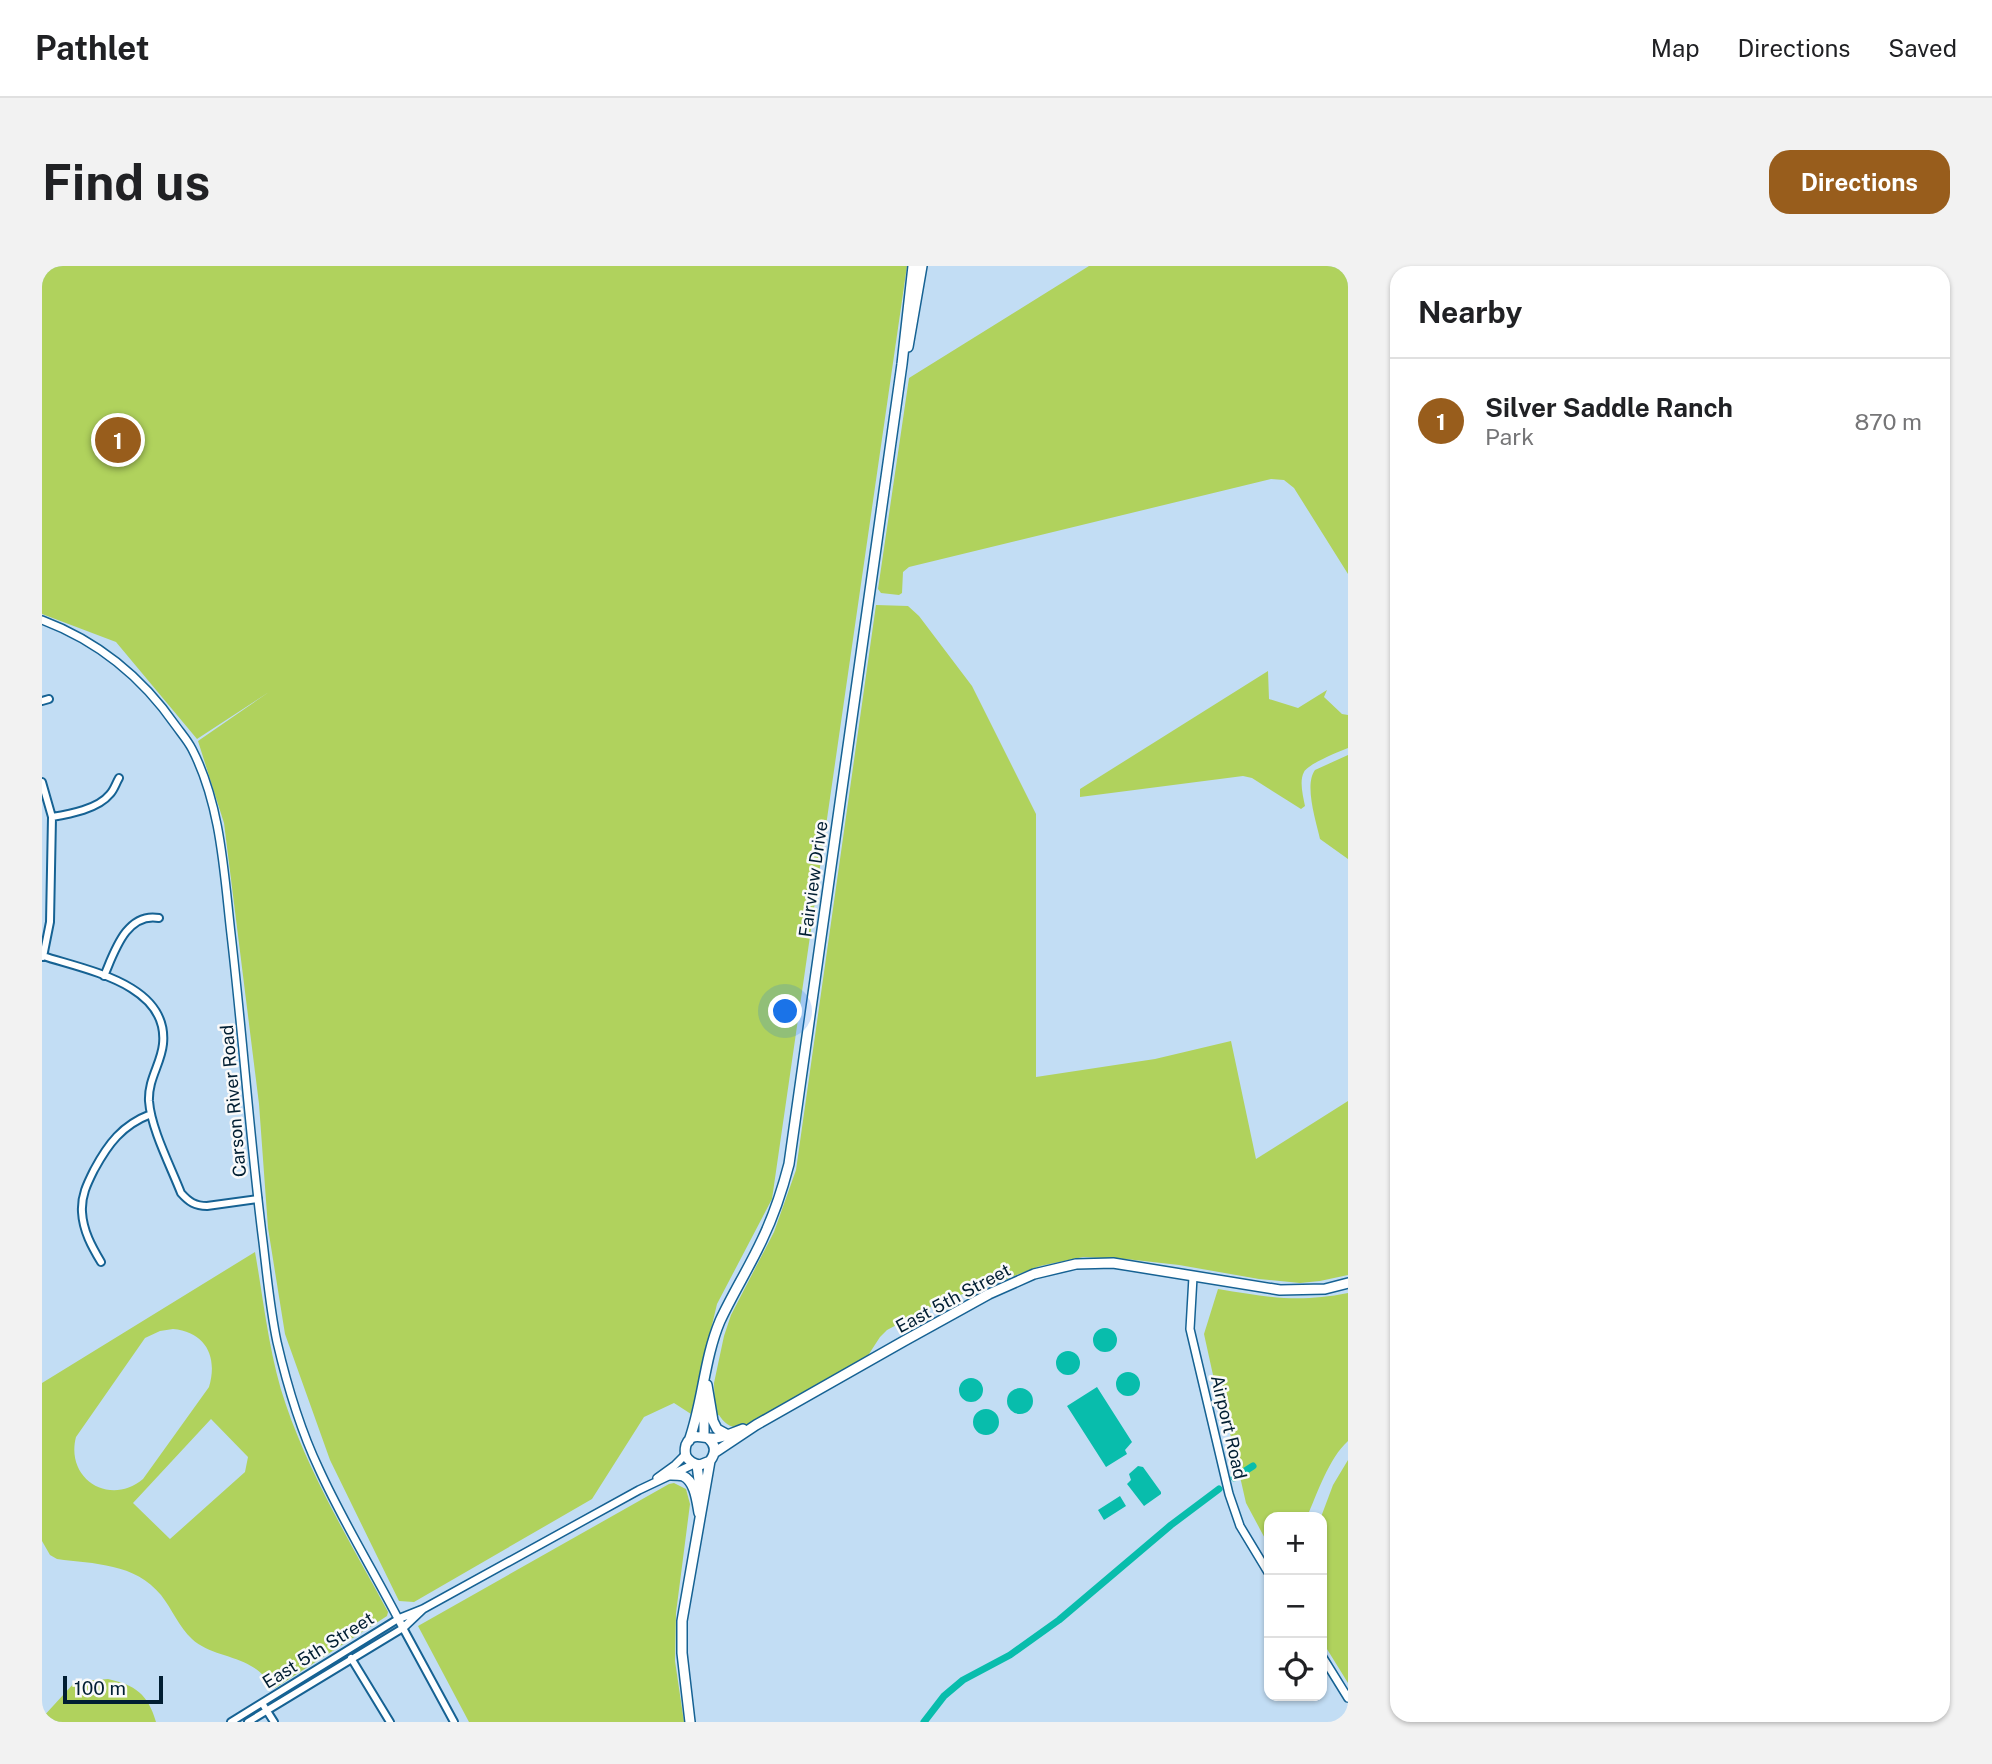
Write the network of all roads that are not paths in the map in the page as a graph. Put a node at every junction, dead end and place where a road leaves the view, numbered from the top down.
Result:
1 (913, 266) edge
2 (922, 266) edge
3 (902, 364) junction
4 (42, 620) edge
5 (118, 778) dead end
6 (42, 782) edge
7 (52, 817) junction
8 (159, 918) dead end
9 (43, 957) edge
10 (104, 976) junction
11 (151, 1114) junction
12 (258, 1199) junction
13 (102, 1262) dead end
14 (1193, 1277) junction
15 (1348, 1283) edge
16 (705, 1379) junction
17 (756, 1425) junction
18 (728, 1434) junction
19 (707, 1437) junction
20 (689, 1441) junction
21 (685, 1454) junction
22 (712, 1457) junction
23 (696, 1464) junction
24 (671, 1475) junction
25 (639, 1490) junction
26 (701, 1516) junction
27 (1264, 1566) edge
28 (423, 1609) junction
29 (398, 1619) junction
30 (403, 1628) junction
31 (346, 1651) junction
32 (351, 1659) junction
33 (1327, 1664) edge
34 (1348, 1698) edge
35 (262, 1703) junction
36 (267, 1711) junction
37 (231, 1722) edge
38 (248, 1722) edge
39 (274, 1722) edge
40 (390, 1722) edge
41 (454, 1722) edge
42 (690, 1722) edge

1 - 3 main road, Fairview Drive
2 - 3 main road, Fairview Drive
3 - 16 main road, Fairview Drive
4 - 12 street, Carson River Road
5 - 7 street
6 - 7 street
7 - 9 street
8 - 10 street
9 - 10 street
10 - 11 street
11 - 12 street
11 - 13 street
12 - 29 street, Carson River Road
14 - 15 main road, East 5th Street
14 - 17 main road, East 5th Street
14 - 27 street, Airport Road
16 - 18 main road
16 - 19 main road, Fairview Drive
16 - 20 main road, Fairview Drive
17 - 18 main road, East 5th Street
17 - 22 main road, East 5th Street
18 - 19 main road, East 5th Street
19 - 20 main road
19 - 22 main road
20 - 21 main road
21 - 23 main road
21 - 25 street, East 5th Street
22 - 23 main road
22 - 26 main road
23 - 24 street, East 5th Street
23 - 26 main road
24 - 25 street, East 5th Street
24 - 26 main road
25 - 28 street, East 5th Street
26 - 42 main road
28 - 29 street, East 5th Street
28 - 30 street, East 5th Street
29 - 30 street, Carson River Road
29 - 31 street, East 5th Street
30 - 32 street, East 5th Street
30 - 41 street
31 - 32 street
31 - 35 street, East 5th Street
32 - 36 street, East 5th Street
32 - 40 street
33 - 34 street
35 - 36 street
35 - 37 street, East 5th Street
36 - 38 street, East 5th Street
36 - 39 street

